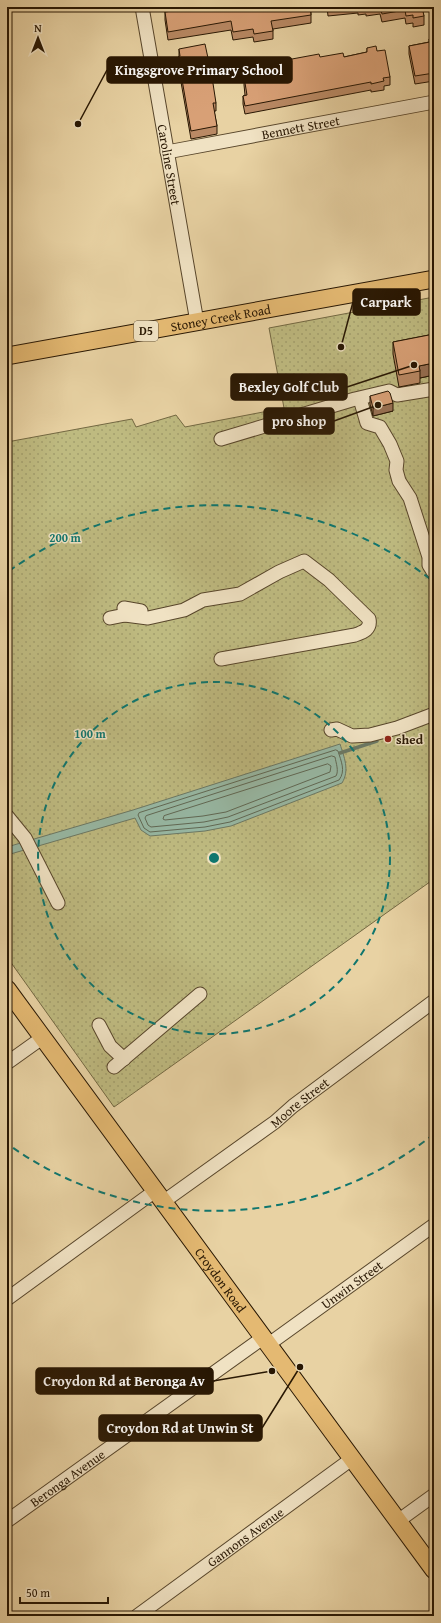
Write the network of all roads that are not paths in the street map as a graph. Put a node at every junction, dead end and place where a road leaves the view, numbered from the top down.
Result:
1 (142, 7) edge
2 (434, 102) edge
3 (167, 152) junction
4 (434, 279) edge
5 (197, 322) junction
6 (7, 356) edge
7 (434, 389) edge
8 (360, 398) junction
9 (221, 439) dead end
10 (434, 574) edge
11 (142, 611) dead end
12 (124, 615) junction
13 (110, 618) dead end
14 (221, 659) dead end
15 (434, 714) edge
16 (331, 730) dead end
17 (7, 816) edge
18 (58, 903) dead end
19 (7, 989) edge
20 (200, 994) dead end
21 (434, 1001) edge
22 (99, 1025) dead end
23 (42, 1038) junction
24 (124, 1058) junction
25 (7, 1063) edge
26 (114, 1067) dead end
27 (159, 1197) junction
28 (434, 1225) edge
29 (7, 1299) edge
30 (266, 1340) junction
31 (352, 1458) junction
32 (434, 1495) edge
33 (398, 1520) junction
34 (7, 1521) edge
35 (434, 1570) edge
36 (137, 1616) edge

1 - 3 street, Caroline Street
2 - 3 street, Bennett Street
3 - 5 street, Caroline Street
4 - 5 main road, Stoney Creek Road / D5
5 - 6 main road, Stoney Creek Road / D5
7 - 8 street
8 - 9 street
8 - 10 street
11 - 12 street
12 - 13 street
12 - 14 street
15 - 16 street
17 - 18 street
19 - 23 main road, Croydon Road
20 - 24 street
21 - 27 street, Moore Street
22 - 24 street
23 - 25 street
23 - 27 main road, Croydon Road
24 - 26 street
27 - 29 street, Moore Street
27 - 30 main road, Croydon Road
28 - 30 street, Unwin Street
30 - 31 main road, Croydon Road
30 - 34 street, Beronga Avenue
31 - 33 main road, Croydon Road
31 - 36 street, Gannons Avenue
32 - 33 street
33 - 35 main road, Croydon Road

